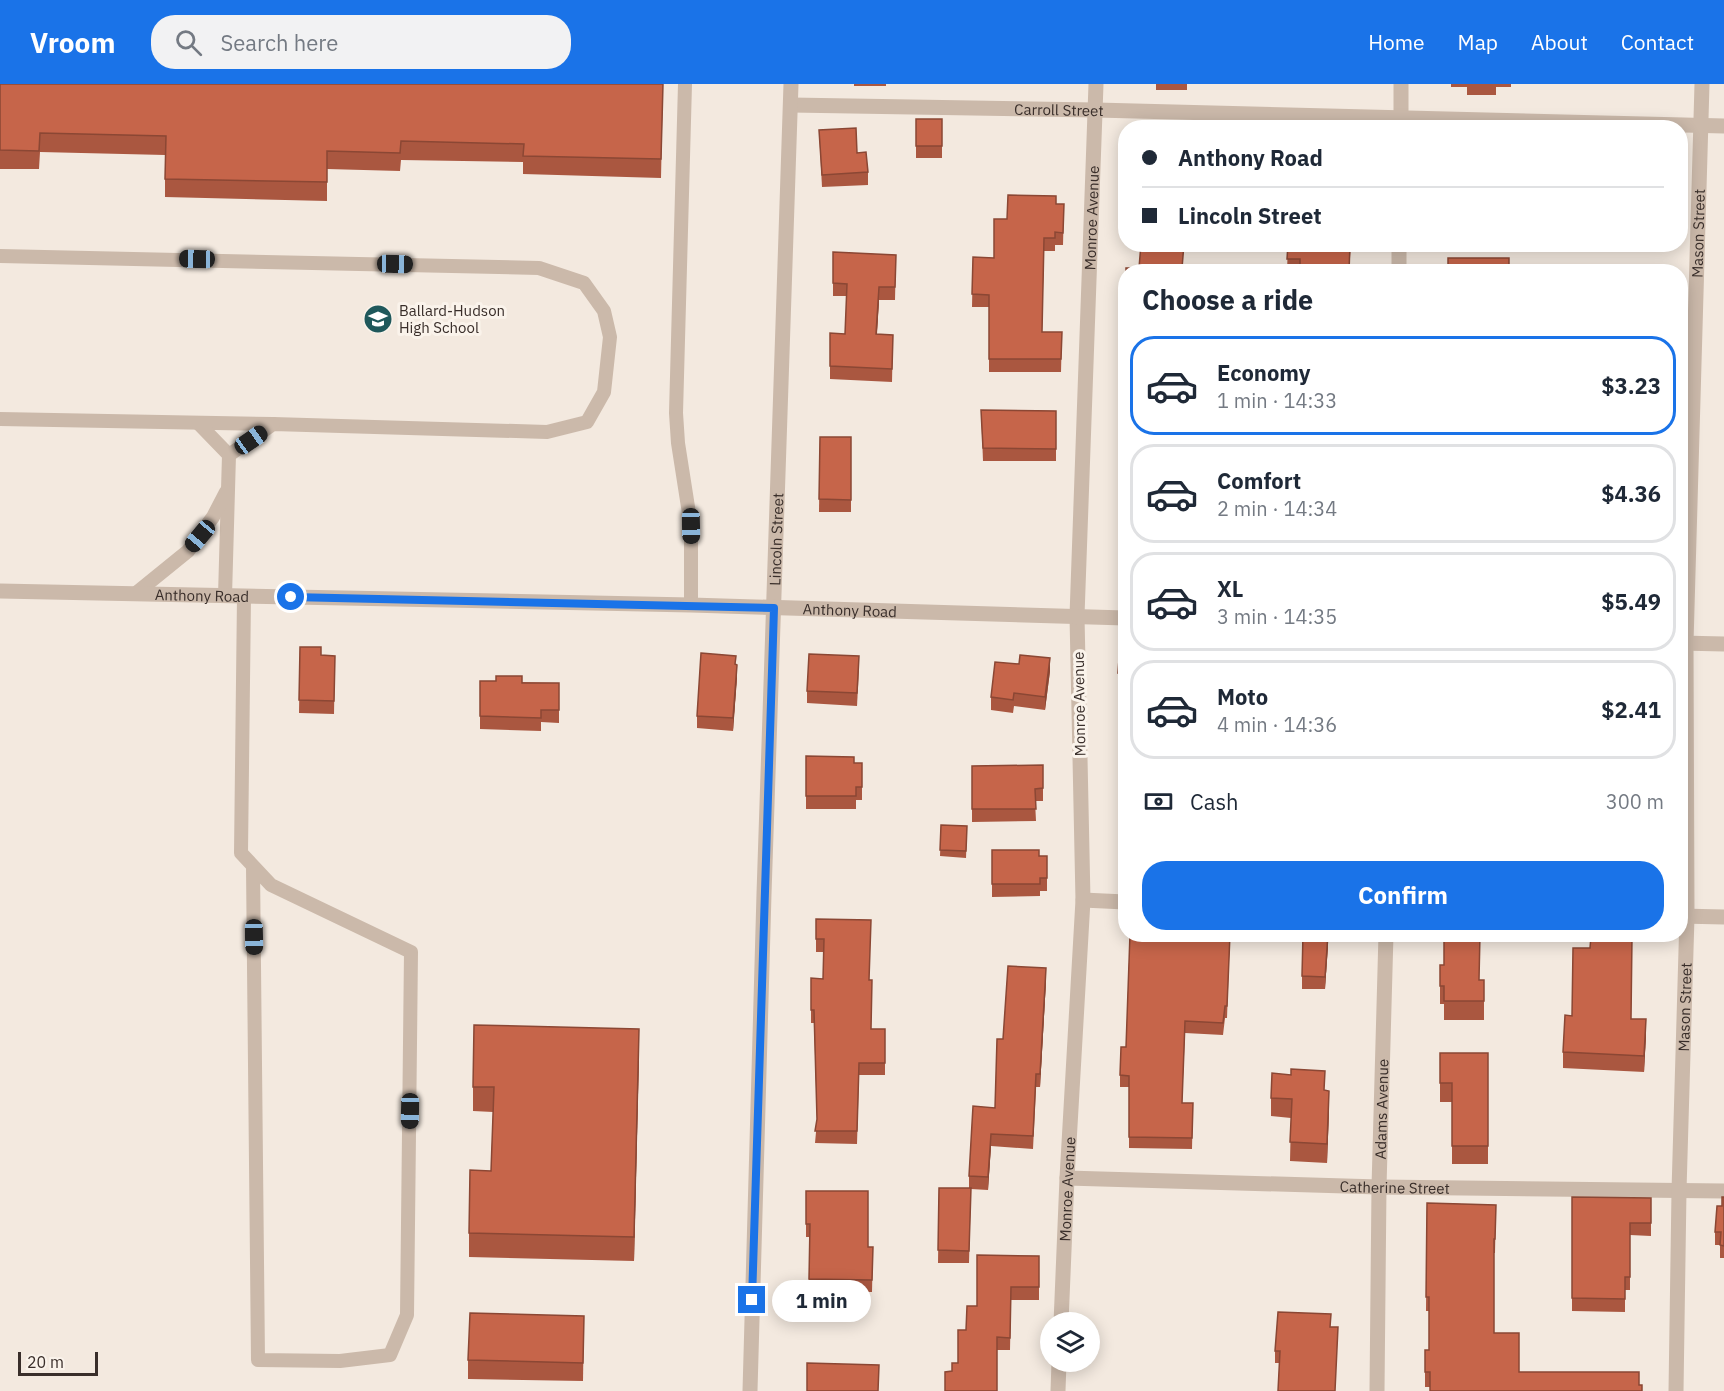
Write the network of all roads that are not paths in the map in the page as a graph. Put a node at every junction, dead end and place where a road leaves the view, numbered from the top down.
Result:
1 (685, 84) edge
2 (791, 84) edge
3 (1096, 84) edge
4 (1401, 84) edge
5 (1702, 84) edge
6 (791, 105) junction
7 (1096, 110) junction
8 (1331, 120) edge
9 (1401, 120) edge
10 (1688, 126) edge
11 (1702, 126) junction
12 (1724, 126) edge
13 (0, 256) edge
14 (4, 419) edge
15 (198, 423) junction
16 (273, 424) junction
17 (229, 455) junction
18 (228, 488) junction
19 (1688, 507) edge
20 (0, 591) edge
21 (135, 594) junction
22 (225, 596) junction
23 (244, 597) junction
24 (691, 605) junction
25 (774, 608) junction
26 (1077, 616) junction
27 (1118, 618) edge
28 (1688, 643) edge
29 (1724, 644) edge
30 (253, 867) junction
31 (1083, 900) junction
32 (1118, 902) edge
33 (1688, 916) edge
34 (1724, 917) edge
35 (1386, 942) edge
36 (1683, 942) edge
37 (1067, 1178) junction
38 (1379, 1187) junction
39 (1679, 1191) junction
40 (1724, 1191) edge
41 (1061, 1312) edge
42 (1059, 1372) edge
43 (750, 1391) edge
44 (1058, 1391) edge
45 (1377, 1391) edge
46 (1676, 1391) edge

1 - 24 lane
2 - 6 street, Lincoln Street
3 - 7 street, Monroe Avenue
4 - 9 street
5 - 11 street, Mason Street
6 - 7 street, Carroll Street
6 - 25 street, Lincoln Street
7 - 8 street, Carroll Street
7 - 26 street, Monroe Avenue
10 - 11 street, Carroll Street
11 - 12 street, Carroll Street
11 - 19 street, Mason Street
13 - 16 lane
14 - 15 lane
15 - 16 lane
15 - 17 lane
16 - 17 lane
17 - 18 lane
18 - 21 lane
18 - 22 lane
20 - 21 street, Anthony Road
21 - 22 street, Anthony Road
22 - 23 street, Anthony Road
23 - 24 street, Anthony Road
23 - 30 lane
24 - 25 street, Anthony Road
25 - 26 street, Anthony Road
25 - 43 street, Lincoln Street
26 - 27 street, Anthony Road
26 - 31 street, Monroe Avenue
28 - 29 street
30 - 30 lane
31 - 32 street
31 - 37 street, Monroe Avenue
33 - 34 street
35 - 38 street, Adams Avenue
36 - 39 street, Mason Street
37 - 38 street, Catherine Street
37 - 41 street, Monroe Avenue
38 - 39 street, Catherine Street
38 - 45 street, Adams Avenue
39 - 40 street, Catherine Street
39 - 46 street, Mason Street
42 - 44 street

